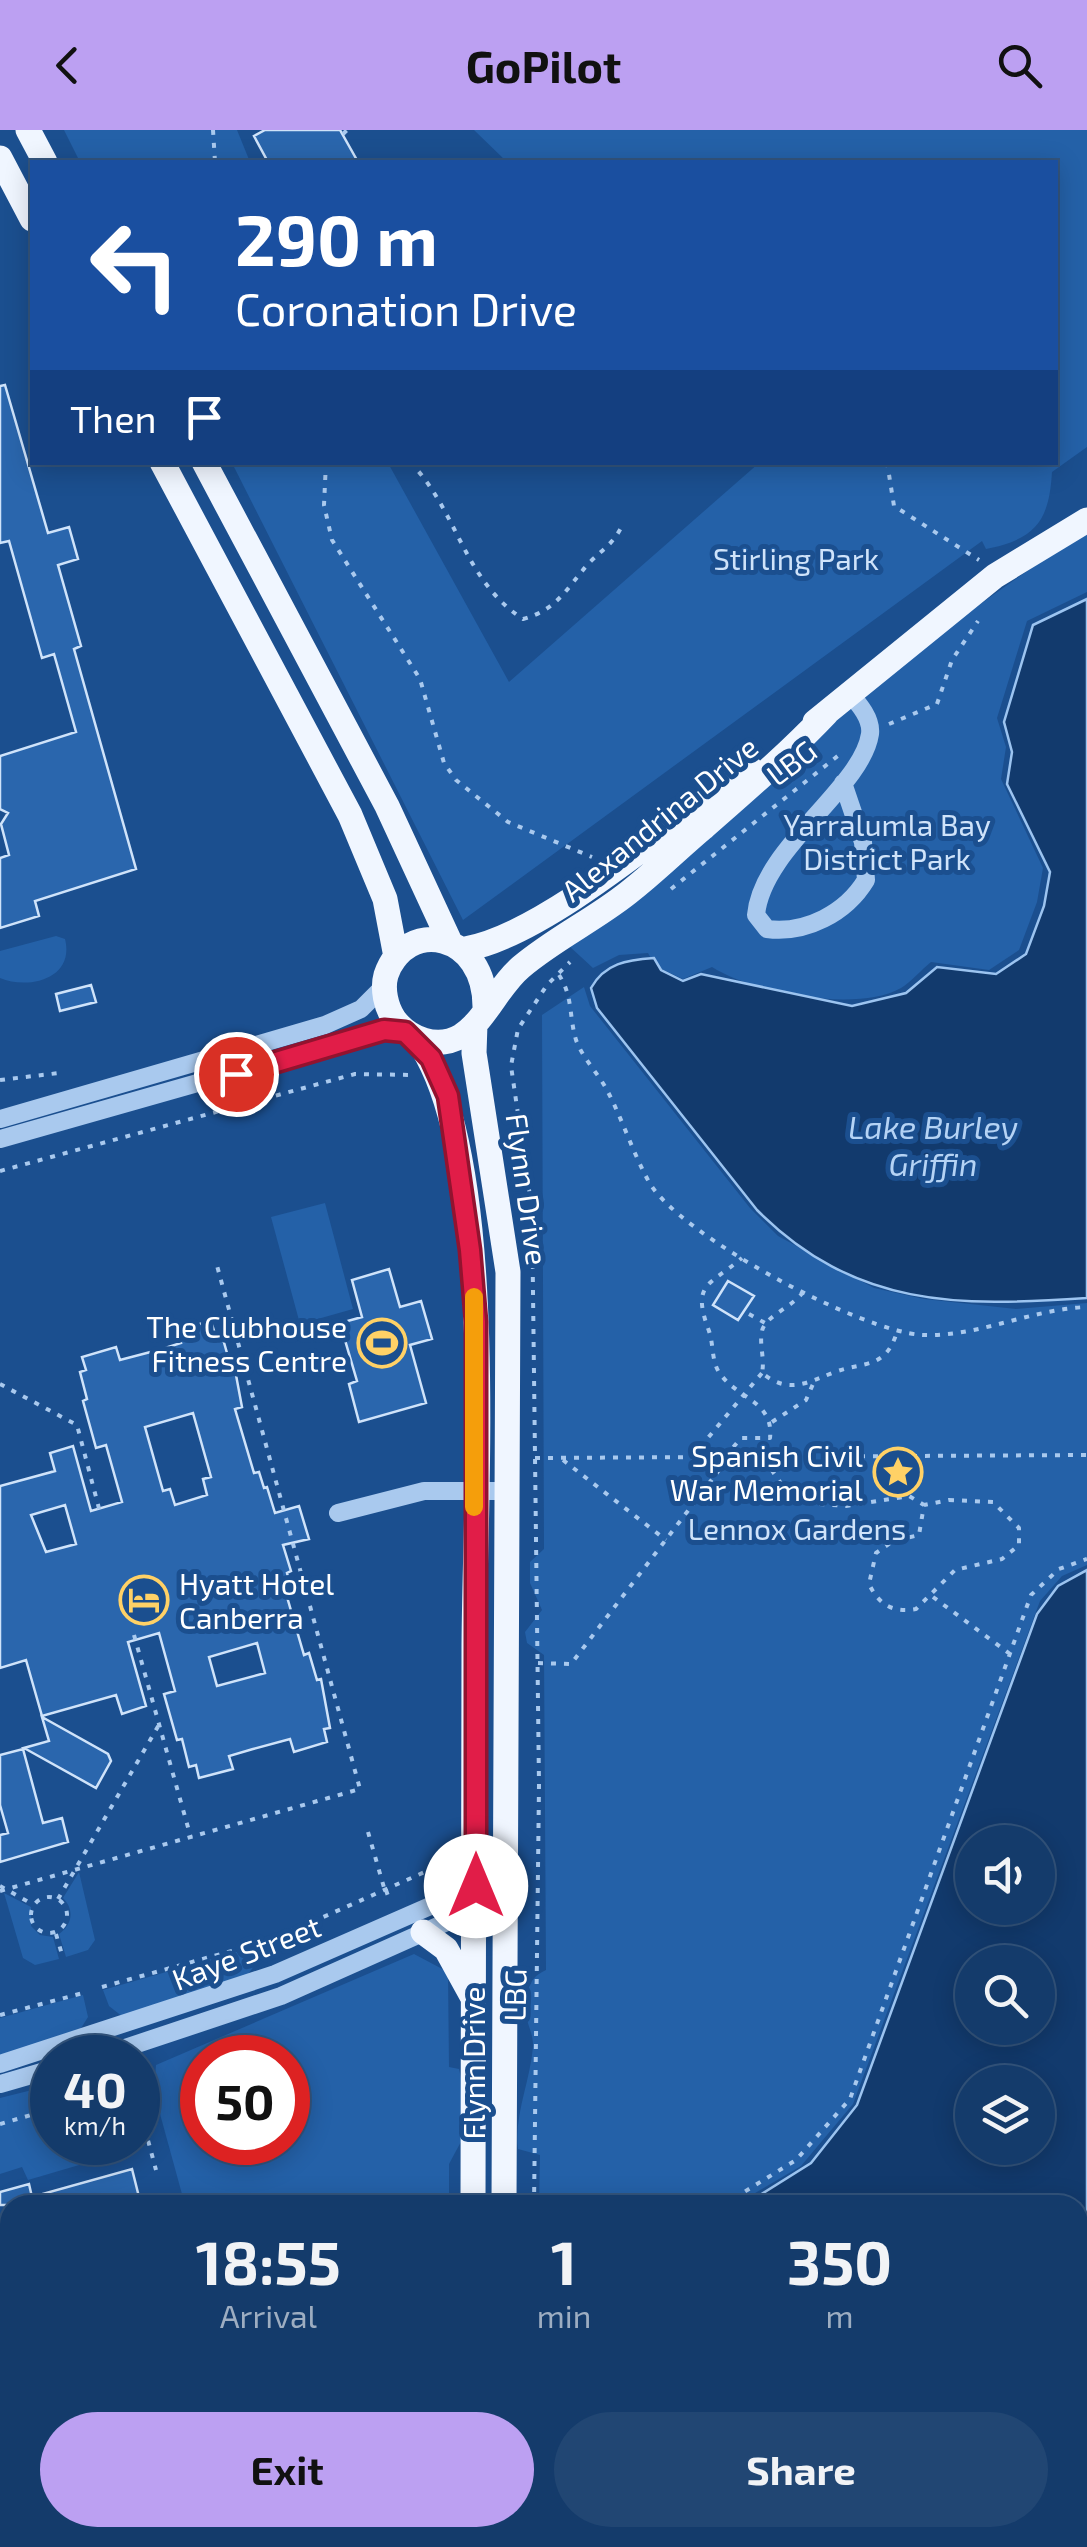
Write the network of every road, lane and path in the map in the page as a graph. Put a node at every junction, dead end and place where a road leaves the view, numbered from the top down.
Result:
1 (213, 130) edge
2 (1, 160) edge
3 (215, 160) edge
4 (30, 215) edge
5 (164, 465) edge
6 (206, 465) edge
7 (326, 465) edge
8 (413, 465) edge
9 (887, 465) edge
10 (1087, 520) edge
11 (622, 526) dead end
12 (995, 576) junction
13 (987, 611) dead end
14 (850, 694) junction
15 (826, 714) junction
16 (871, 731) junction
17 (841, 753) dead end
18 (843, 783) junction
19 (591, 856) dead end
20 (668, 891) dead end
21 (458, 946) junction
22 (396, 956) junction
23 (570, 962) dead end
24 (558, 974) junction
25 (383, 987) junction
26 (480, 1016) junction
27 (518, 1029) dead end
28 (410, 1035) junction
29 (60, 1073) dead end
30 (424, 1076) dead end
31 (0, 1080) edge
32 (0, 1119) edge
33 (0, 1139) edge
34 (0, 1170) edge
35 (742, 1258) junction
36 (216, 1262) dead end
37 (803, 1292) junction
38 (1087, 1307) edge
39 (748, 1314) dead end
40 (765, 1324) junction
41 (897, 1332) junction
42 (762, 1373) junction
43 (0, 1384) edge
44 (813, 1384) junction
45 (744, 1395) junction
46 (772, 1422) junction
47 (1087, 1455) edge
48 (727, 1457) junction
49 (762, 1457) junction
50 (535, 1458) dead end
51 (561, 1458) junction
52 (692, 1458) junction
53 (474, 1489) junction
54 (508, 1491) junction
55 (924, 1505) junction
56 (338, 1513) dead end
57 (101, 1516) dead end
58 (666, 1540) junction
59 (1087, 1559) edge
60 (933, 1597) junction
61 (134, 1635) dead end
62 (1010, 1654) junction
63 (538, 1663) dead end
64 (160, 1723) junction
65 (476, 1784) junction
66 (507, 1784) junction
67 (539, 1785) dead end
68 (368, 1832) dead end
69 (191, 1838) junction
70 (462, 1855) dead end
71 (76, 1870) junction
72 (2, 1889) edge
73 (385, 1891) junction
74 (507, 1895) junction
75 (476, 1898) junction
76 (58, 1900) junction
77 (34, 1905) junction
78 (424, 1932) junction
79 (55, 1933) junction
80 (276, 1938) dead end
81 (253, 1945) dead end
82 (62, 1958) dead end
83 (102, 1987) dead end
84 (83, 1993) dead end
85 (475, 2003) junction
86 (0, 2015) edge
87 (160, 2036) edge
88 (0, 2064) edge
89 (30, 2075) edge
90 (0, 2084) edge
91 (30, 2115) edge
92 (0, 2124) edge
93 (155, 2165) edge
94 (156, 2170) dead end
95 (473, 2195) edge
96 (504, 2195) edge
97 (534, 2195) edge
98 (739, 2195) edge

1 - 3 path
2 - 4 main road
5 - 22 main road
6 - 21 main road
7 - 19 path
8 - 11 path
9 - 12 path
10 - 12 main road, Alexandrina Drive
12 - 14 main road, Alexandrina Drive
13 - 16 path
14 - 15 main road, Alexandrina Drive
14 - 16 street
15 - 21 main road, Alexandrina Drive
15 - 26 main road, Alexandrina Drive
16 - 18 street
17 - 20 path, LBG
18 - 18 street
21 - 22 main road
21 - 26 main road
22 - 25 main road
23 - 24 path
24 - 27 path
24 - 35 path
25 - 28 main road
25 - 32 street
26 - 28 main road
26 - 54 main road, Flynn Drive
28 - 33 street
28 - 53 main road, Flynn Drive
29 - 31 path
30 - 34 path
35 - 37 path
35 - 45 path
36 - 69 path
37 - 40 path
37 - 41 path
38 - 41 path
39 - 40 path
40 - 42 path
41 - 44 path
42 - 44 path
42 - 45 path
43 - 57 path
44 - 46 path
45 - 46 path
45 - 52 path
46 - 48 path
47 - 49 path
48 - 49 path
48 - 52 path
48 - 58 path
49 - 55 path
50 - 51 path
51 - 52 path
51 - 58 path
53 - 54 street
53 - 56 street
53 - 65 main road, Flynn Drive
54 - 66 main road, Flynn Drive
55 - 60 path
55 - 60 path
58 - 63 path
59 - 62 path
60 - 62 path
61 - 64 path
62 - 98 path
64 - 69 path
64 - 71 path
65 - 66 main road
65 - 75 main road, Flynn Drive
66 - 74 main road, Flynn Drive
67 - 97 path, LBG
68 - 73 path
69 - 71 path
70 - 73 path
71 - 72 path
71 - 76 path
72 - 77 path
73 - 80 path
74 - 75 street, Kaye Street
74 - 96 main road, Flynn Drive
75 - 78 street, Kaye Street
75 - 85 main road, Flynn Drive
75 - 88 street, Kaye Street
76 - 77 path
76 - 79 path
77 - 79 path
78 - 85 main road
78 - 87 street, Kaye Street
79 - 82 path
81 - 83 path
84 - 86 path
85 - 95 main road, Flynn Drive
89 - 90 street
91 - 92 path
93 - 94 path

